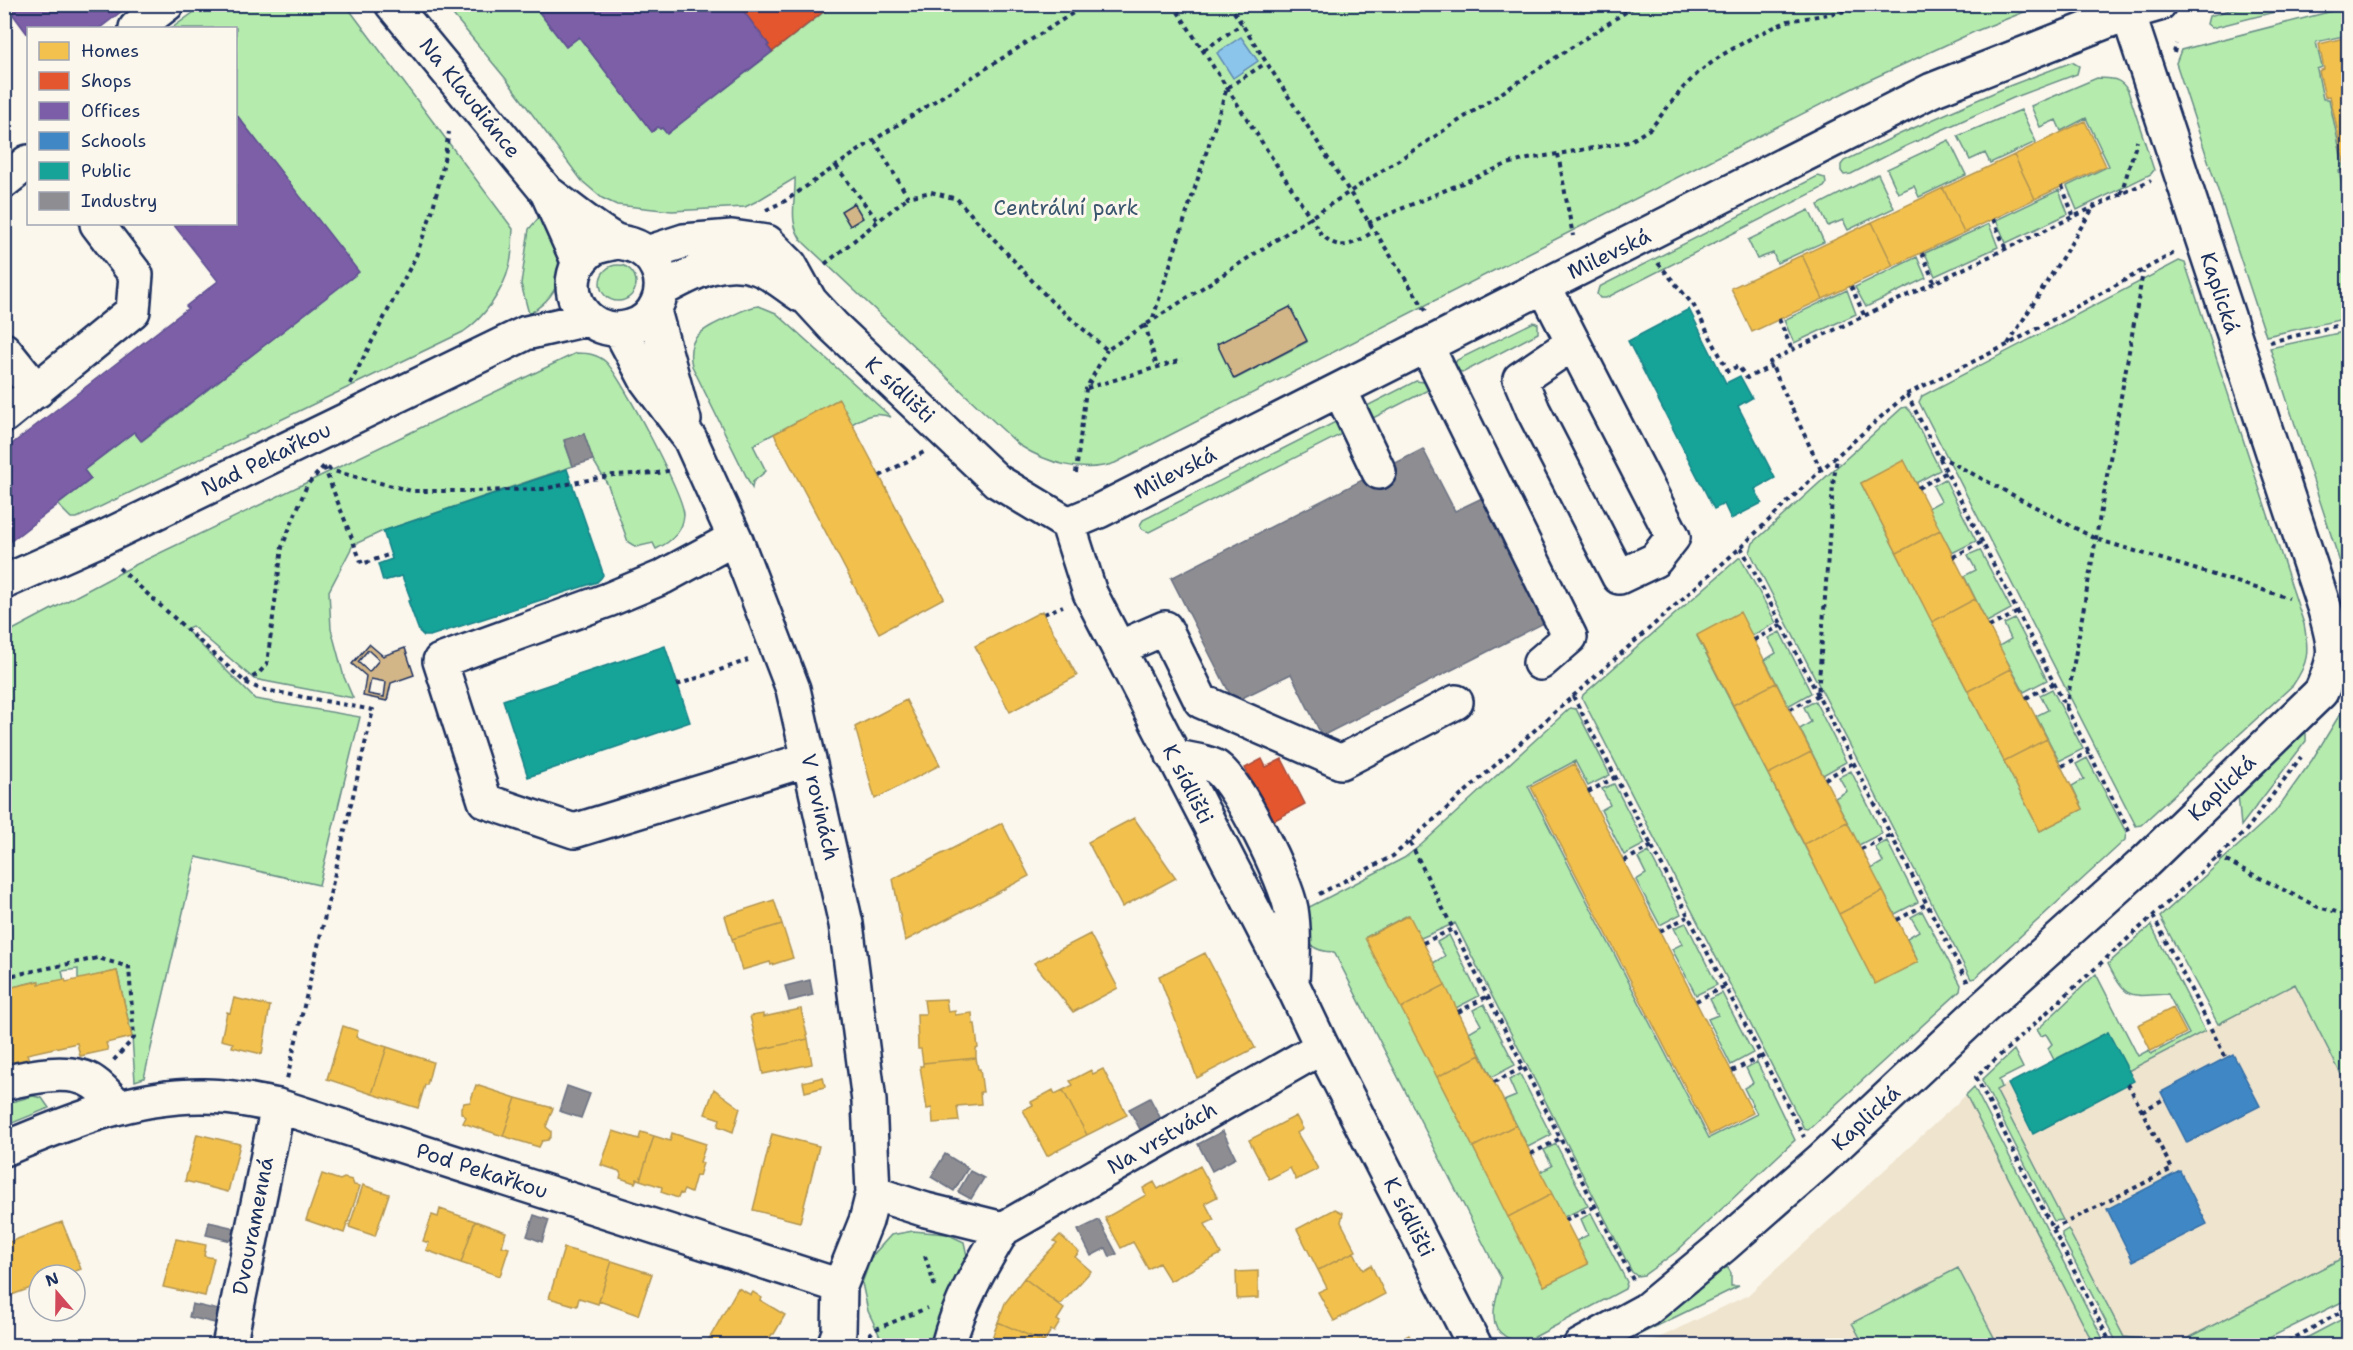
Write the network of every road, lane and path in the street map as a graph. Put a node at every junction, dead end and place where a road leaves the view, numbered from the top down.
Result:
1 (167, 4) edge
2 (392, 4) edge
3 (1087, 4) edge
4 (1173, 4) edge
5 (1229, 4) edge
6 (1638, 4) edge
7 (1841, 4) edge
8 (1888, 4) edge
9 (2159, 4) edge
10 (1838, 11) junction
11 (2128, 13) junction
12 (1242, 24) junction
13 (137, 27) edge
14 (1204, 50) junction
15 (1266, 63) junction
16 (1227, 88) junction
17 (449, 132) dead end
18 (2138, 139) dead end
19 (874, 140) junction
20 (1558, 154) junction
21 (27, 163) edge
22 (836, 166) junction
23 (2160, 176) dead end
24 (4, 180) edge
25 (2062, 186) dead end
26 (547, 192) junction
27 (1348, 192) junction
28 (2121, 194) junction
29 (908, 197) junction
30 (2095, 205) junction
31 (760, 213) dead end
32 (2073, 215) junction
33 (1310, 218) junction
34 (1993, 219) dead end
35 (877, 220) junction
36 (1368, 223) junction
37 (98, 225) edge
38 (1373, 232) junction
39 (1573, 237) dead end
40 (1641, 238) junction
41 (616, 242) junction
42 (2006, 247) junction
43 (2178, 251) dead end
44 (1922, 252) dead end
45 (647, 253) junction
46 (824, 265) dead end
47 (2144, 271) junction
48 (576, 276) junction
49 (1934, 282) junction
50 (1544, 286) junction
51 (1851, 286) dead end
52 (657, 301) junction
53 (810, 301) junction
54 (1426, 312) dead end
55 (1864, 315) junction
56 (1153, 318) junction
57 (587, 319) junction
58 (1779, 319) dead end
59 (2349, 323) edge
60 (1145, 324) junction
61 (620, 330) junction
62 (526, 333) junction
63 (1573, 343) junction
64 (2263, 343) dead end
65 (1426, 345) junction
66 (2007, 345) junction
67 (4, 350) edge
68 (1107, 350) junction
69 (1792, 350) junction
70 (1182, 360) dead end
71 (1772, 366) junction
72 (1157, 367) junction
73 (348, 388) dead end
74 (1086, 389) junction
75 (1340, 390) junction
76 (37, 391) junction
77 (1907, 394) junction
78 (4, 416) edge
79 (690, 439) junction
80 (926, 450) dead end
81 (1837, 456) junction
82 (1938, 456) junction
83 (324, 466) junction
84 (672, 470) dead end
85 (1821, 470) junction
86 (1379, 472) dead end
87 (1947, 472) junction
88 (1076, 473) dead end
89 (880, 476) dead end
90 (1918, 488) dead end
91 (1068, 524) junction
92 (735, 538) junction
93 (2096, 539) junction
94 (1982, 542) junction
95 (1741, 547) junction
96 (388, 555) dead end
97 (1953, 557) dead end
98 (119, 568) dead end
99 (4, 582) edge
100 (2293, 599) dead end
101 (1072, 601) dead end
102 (2018, 612) junction
103 (1044, 615) dead end
104 (1782, 625) junction
105 (1989, 627) dead end
106 (1754, 640) dead end
107 (1119, 648) junction
108 (749, 660) dead end
109 (1540, 663) dead end
110 (244, 682) junction
111 (2054, 683) junction
112 (677, 685) dead end
113 (1818, 695) junction
114 (1573, 696) junction
115 (2026, 698) dead end
116 (1456, 702) dead end
117 (2066, 708) junction
118 (1790, 709) dead end
119 (2307, 749) dead end
120 (2089, 752) junction
121 (809, 759) junction
122 (1853, 763) junction
123 (2062, 766) dead end
124 (1616, 777) junction
125 (1825, 779) dead end
126 (1588, 792) dead end
127 (1891, 835) junction
128 (2133, 839) dead end
129 (1410, 842) junction
130 (1652, 846) junction
131 (1861, 849) dead end
132 (2218, 857) junction
133 (1624, 861) dead end
134 (1317, 895) dead end
135 (1926, 904) junction
136 (2349, 915) edge
137 (1689, 916) junction
138 (2153, 916) junction
139 (1897, 920) dead end
140 (1453, 929) junction
141 (1660, 931) dead end
142 (1424, 943) dead end
143 (4, 977) edge
144 (1725, 986) junction
145 (1971, 990) dead end
146 (1488, 996) junction
147 (1696, 1001) dead end
148 (1458, 1012) dead end
149 (1322, 1047) junction
150 (1762, 1056) junction
151 (2226, 1058) dead end
152 (1524, 1067) junction
153 (1732, 1071) dead end
154 (94, 1082) junction
155 (1494, 1082) dead end
156 (4, 1083) edge
157 (2128, 1084) dead end
158 (282, 1093) junction
159 (2164, 1099) dead end
160 (118, 1107) junction
161 (2142, 1111) junction
162 (1561, 1138) junction
163 (1805, 1139) dead end
164 (4, 1149) edge
165 (1531, 1154) dead end
166 (873, 1193) junction
167 (1596, 1206) junction
168 (1565, 1220) dead end
169 (1003, 1229) junction
170 (2054, 1229) junction
171 (925, 1256) dead end
172 (840, 1286) junction
173 (1638, 1288) dead end
174 (951, 1303) junction
175 (2349, 1308) edge
176 (848, 1341) edge
177 (229, 1346) edge
178 (948, 1346) edge
179 (1475, 1346) edge
180 (1580, 1346) edge
181 (2112, 1346) edge
182 (2280, 1346) edge

1 - 13 street
2 - 26 street, Na Klaudiánce
3 - 19 path
4 - 14 path
5 - 12 path
6 - 27 path
7 - 10 path
8 - 10 path
9 - 11 street, Milevská
10 - 20 path
11 - 40 street, Milevská
11 - 180 street, Kaplická
12 - 14 path
12 - 15 path
14 - 16 path
15 - 16 path
15 - 27 path
16 - 33 path
16 - 56 path
17 - 73 path
18 - 28 path
19 - 22 path
19 - 29 path
20 - 36 path
20 - 39 path
21 - 24 street
22 - 31 path
22 - 35 path
23 - 28 path
25 - 32 path
26 - 41 street, Na Klaudiánce
26 - 48 street, Na Klaudiánce
27 - 33 path
27 - 36 path
28 - 30 path
29 - 35 path
29 - 68 path
30 - 32 path
30 - 66 path
32 - 42 path
33 - 38 path
33 - 56 path
34 - 42 path
35 - 46 path
36 - 38 path
37 - 76 street
38 - 54 path
40 - 50 street, Milevská
40 - 71 path
41 - 45 street, Na Klaudiánce
41 - 48 street
42 - 49 path
43 - 47 path
44 - 49 path
45 - 52 street
45 - 53 street, K sídlišti
47 - 66 path
47 - 93 path
48 - 57 street, Na Klaudiánce
48 - 62 street, Nad Pekařkou
49 - 55 path
50 - 63 street
50 - 65 street, Milevská
51 - 55 path
52 - 53 street, K sídlišti
52 - 61 street
52 - 79 street, V rovinách
53 - 91 street, K sídlišti
55 - 69 path
56 - 60 path
57 - 61 street
57 - 62 street, Nad Pekařkou
58 - 69 path
59 - 64 path
60 - 68 path
60 - 72 path
61 - 79 street, V rovinách
62 - 99 street, Nad Pekařkou
63 - 63 street
65 - 75 street, Milevská
65 - 109 street
66 - 77 path
67 - 76 street
68 - 74 path
69 - 71 path
70 - 72 path
71 - 85 path
72 - 74 path
74 - 88 path
75 - 86 street
75 - 91 street, Milevská
76 - 78 street
77 - 81 path
77 - 82 path
79 - 92 street, V rovinách
80 - 89 path
81 - 85 path
81 - 113 path
82 - 87 path
82 - 93 path
83 - 84 path
83 - 96 path
83 - 110 path
85 - 95 path
87 - 90 path
87 - 94 path
91 - 107 street, K sídlišti
92 - 121 street, V rovinách
92 - 121 street
93 - 100 path
93 - 117 path
94 - 97 path
94 - 102 path
95 - 104 path
95 - 114 path
98 - 110 path
101 - 103 path
102 - 105 path
102 - 111 path
104 - 106 path
104 - 113 path
107 - 116 street
107 - 149 street, K sídlišti
108 - 112 path
110 - 158 path
111 - 115 path
111 - 117 path
113 - 118 path
113 - 122 path
114 - 124 path
114 - 129 path
117 - 120 path
119 - 132 path
120 - 123 path
120 - 128 path
121 - 166 street, V rovinách
122 - 125 path
122 - 127 path
124 - 126 path
124 - 130 path
127 - 131 path
127 - 135 path
129 - 134 path
129 - 140 path
130 - 133 path
130 - 137 path
132 - 136 path
132 - 138 path
135 - 139 path
135 - 145 path
137 - 141 path
137 - 144 path
138 - 151 path
138 - 170 path
140 - 142 path
140 - 146 path
143 - 154 path
144 - 147 path
144 - 150 path
146 - 148 path
146 - 152 path
149 - 169 street, Na vrstvách
149 - 179 street, K sídlišti
150 - 153 path
150 - 163 path
152 - 155 path
152 - 162 path
154 - 156 street
154 - 160 street
157 - 161 path
158 - 160 street, Pod Pekařkou
158 - 172 street, Pod Pekařkou
158 - 177 street, Dvouramenná
159 - 161 path
160 - 164 street, Pod Pekařkou
161 - 170 path
162 - 165 path
162 - 167 path
166 - 169 street
166 - 172 street, V rovinách
167 - 168 path
167 - 173 path
169 - 174 street
170 - 181 path
171 - 174 path
172 - 176 street, V rovinách
174 - 176 path
174 - 178 street
175 - 182 path

